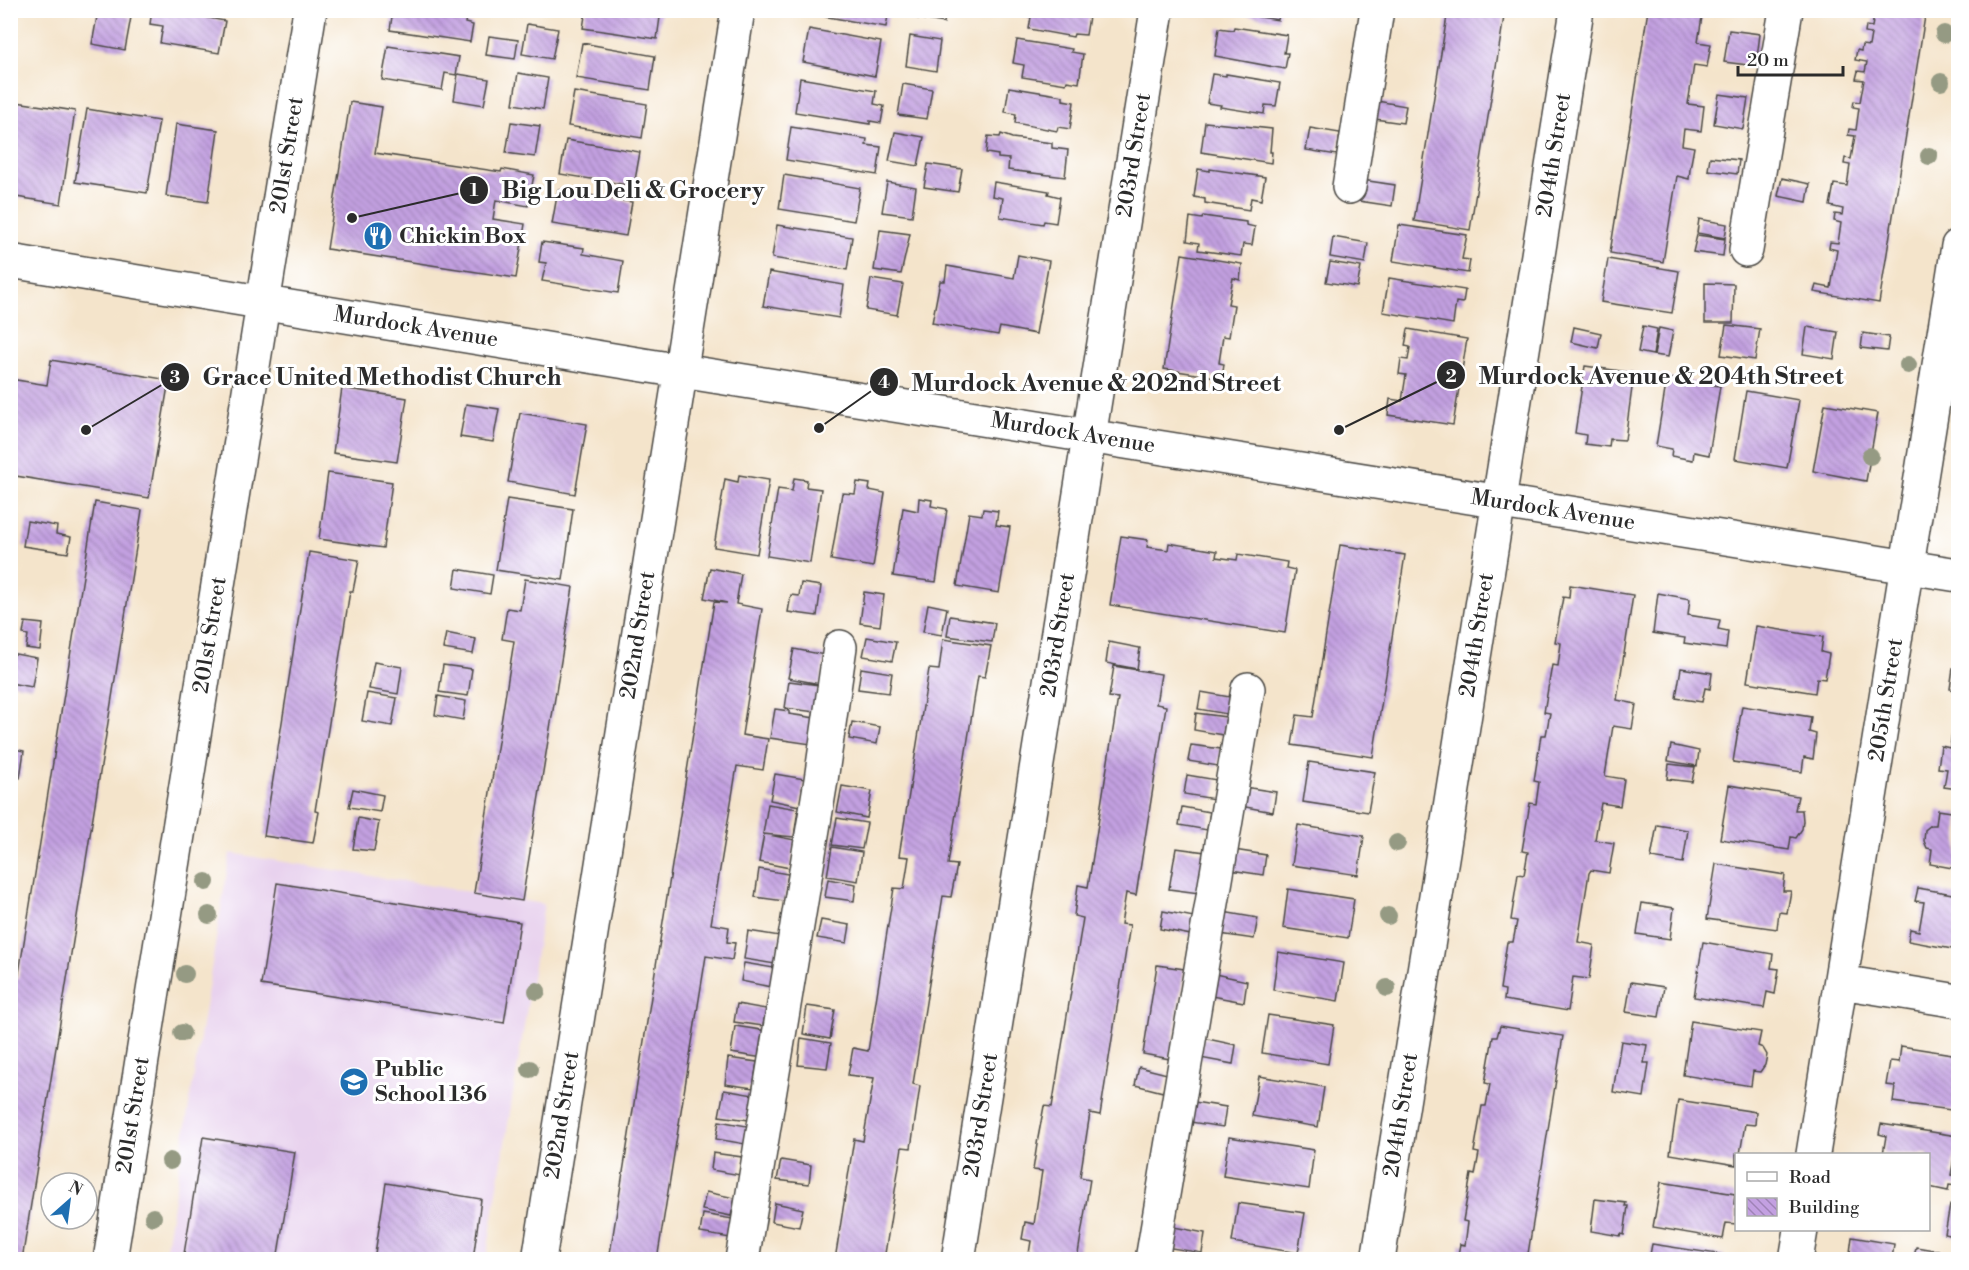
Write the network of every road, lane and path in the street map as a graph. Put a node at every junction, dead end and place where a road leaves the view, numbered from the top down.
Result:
1 (310, 10) edge
2 (738, 10) edge
3 (1157, 10) edge
4 (1377, 10) edge
5 (1577, 10) edge
6 (1786, 10) edge
7 (1349, 187) dead end
8 (1959, 246) edge
9 (1746, 250) dead end
10 (10, 261) edge
11 (263, 301) junction
12 (680, 371) junction
13 (1089, 436) junction
14 (1498, 501) junction
15 (1907, 567) junction
16 (1959, 575) edge
17 (840, 647) dead end
18 (1248, 689) dead end
19 (1841, 982) junction
20 (1959, 1000) edge
21 (1813, 1153) edge
22 (1801, 1231) edge
23 (110, 1260) edge
24 (539, 1260) edge
25 (742, 1260) edge
26 (958, 1260) edge
27 (1152, 1260) edge
28 (1378, 1260) edge
29 (1796, 1260) edge

1 - 11 street, 201st Street
2 - 12 street, 202nd Street
3 - 13 street, 203rd Street
4 - 7 street
5 - 14 street, 204th Street
6 - 9 street
8 - 15 street, 205th Street
10 - 11 street, Murdock Avenue
11 - 12 street, Murdock Avenue
11 - 23 street, 201st Street
12 - 13 street, Murdock Avenue
12 - 24 street, 202nd Street
13 - 14 street, Murdock Avenue
13 - 26 street, 203rd Street
14 - 15 street, Murdock Avenue
14 - 28 street, 204th Street
15 - 16 street, Murdock Avenue
15 - 19 street, 205th Street
17 - 25 street
18 - 27 street
19 - 20 street
19 - 21 street, 205th Street
22 - 29 street

